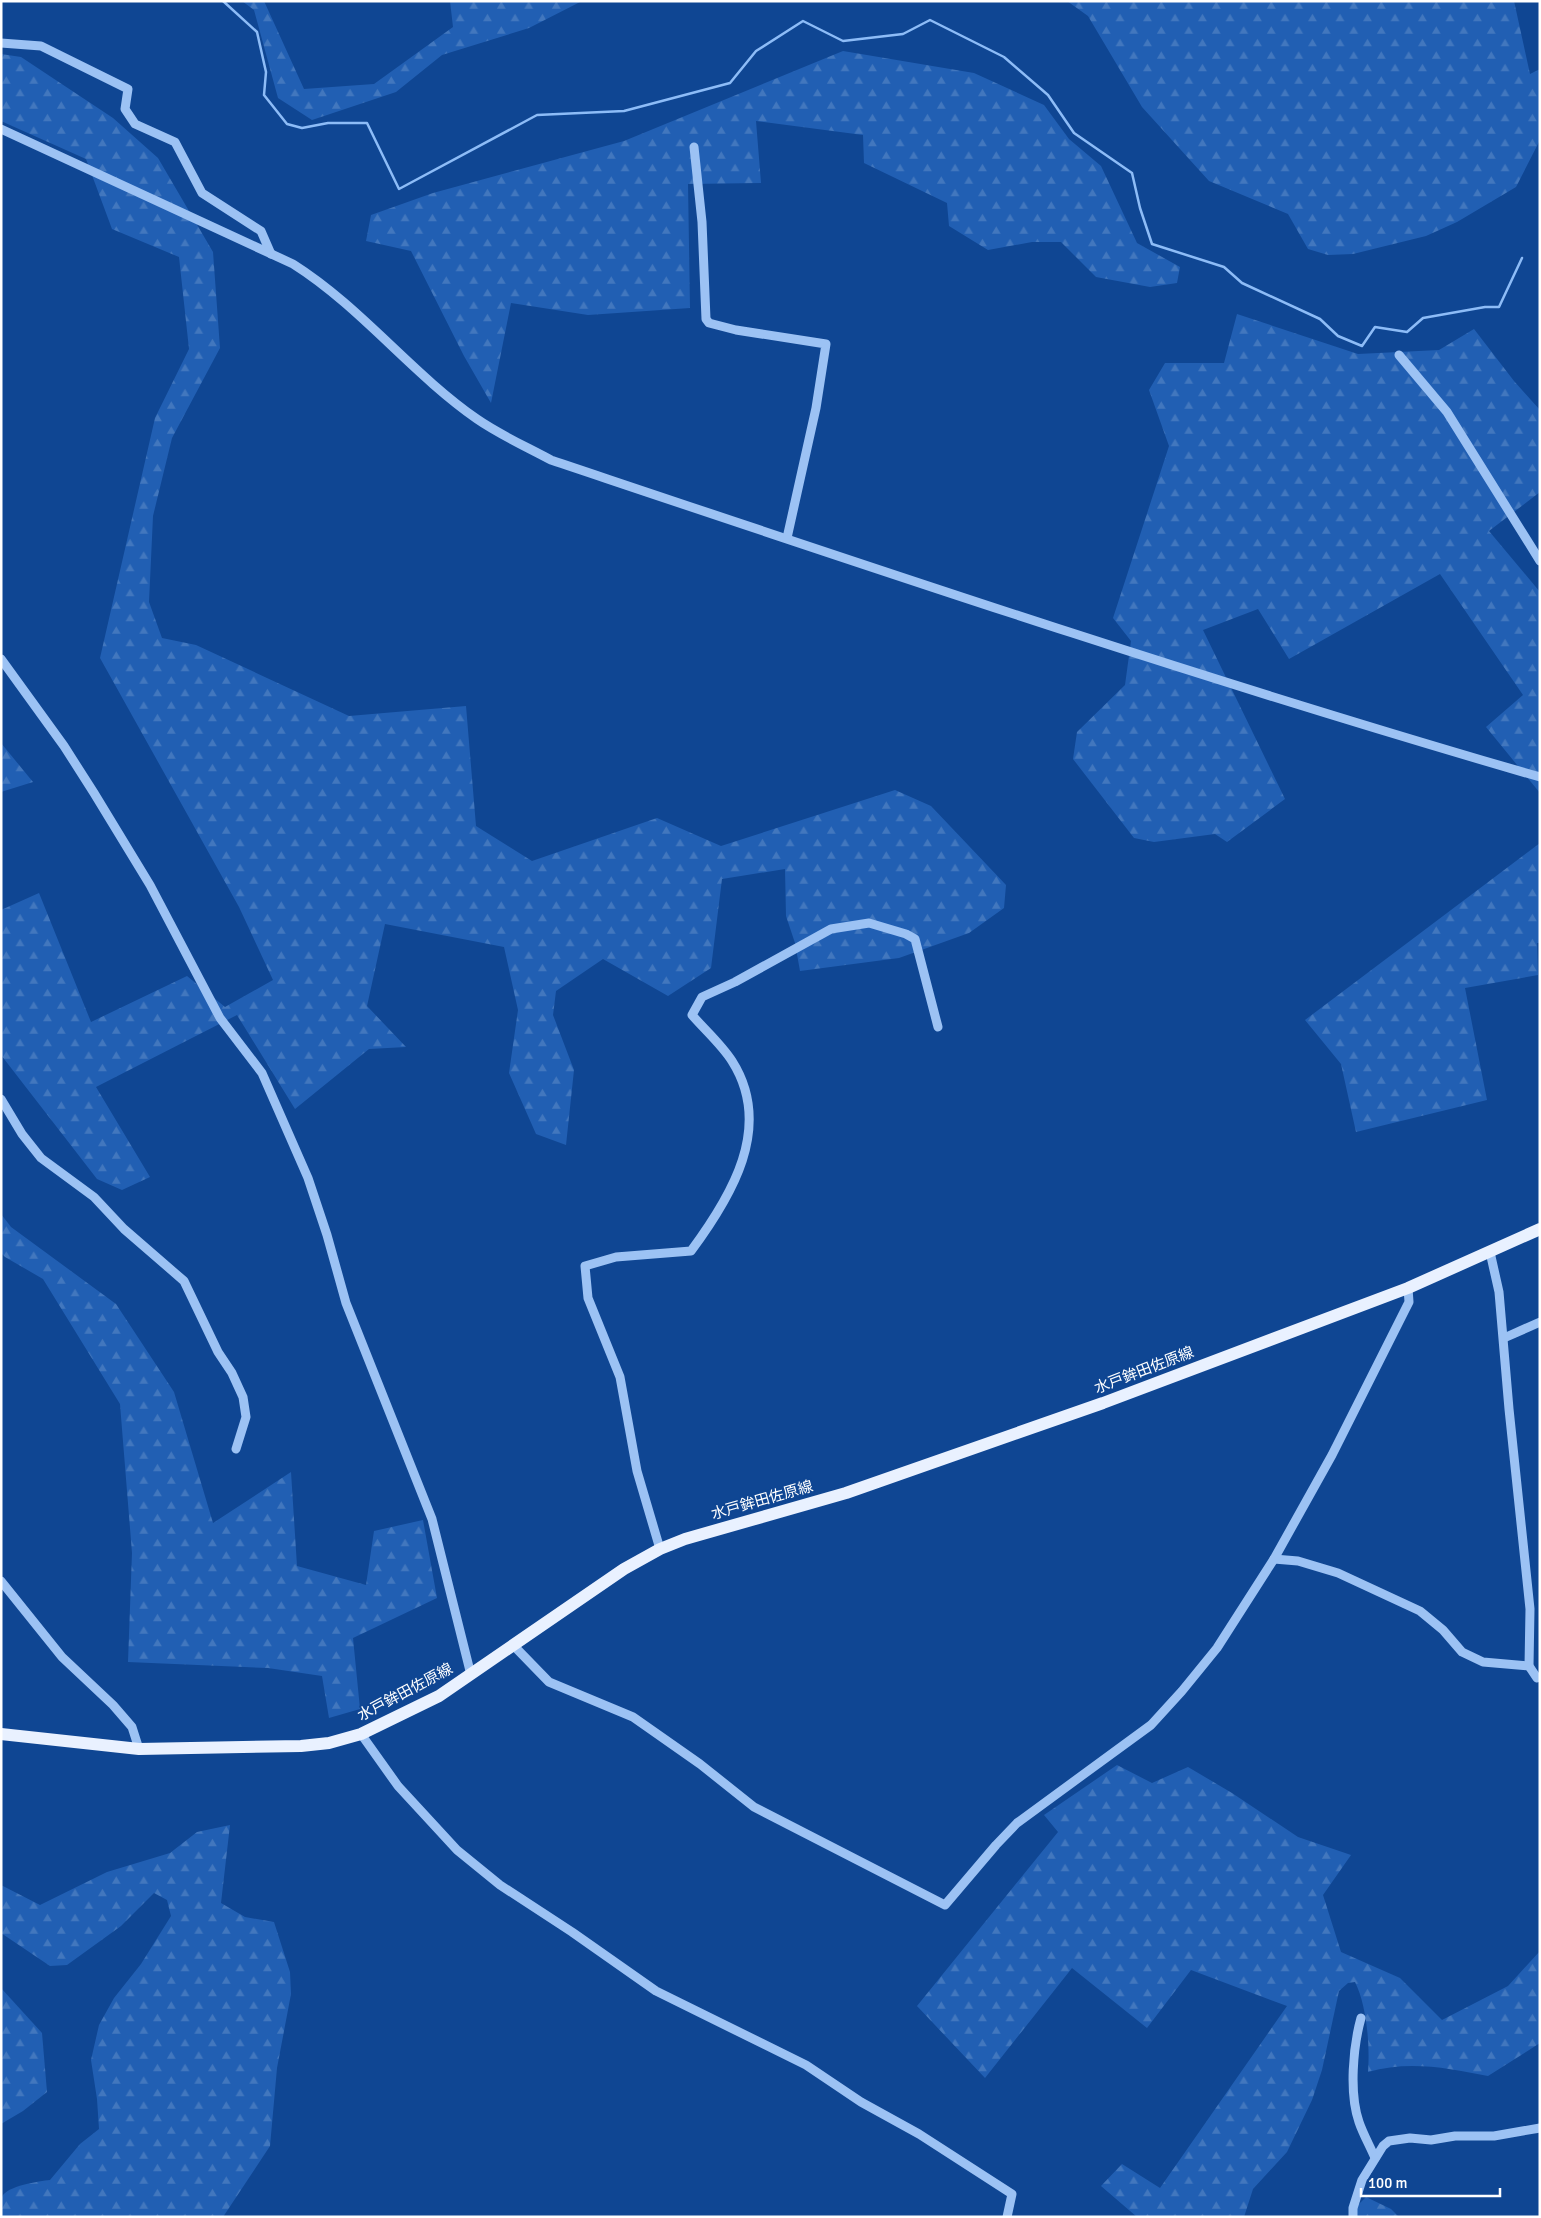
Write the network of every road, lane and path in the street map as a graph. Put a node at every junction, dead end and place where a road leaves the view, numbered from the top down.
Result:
1 (1, 44) edge
2 (1, 129) edge
3 (694, 148) dead end
4 (271, 254) junction
5 (1399, 355) dead end
6 (787, 538) junction
7 (1540, 561) edge
8 (1, 659) edge
9 (1540, 776) edge
10 (938, 1027) dead end
11 (1, 1098) edge
12 (1540, 1229) edge
13 (1490, 1252) junction
14 (1408, 1288) junction
15 (1540, 1322) edge
16 (1504, 1338) junction
17 (236, 1449) dead end
18 (660, 1549) junction
19 (1274, 1559) junction
20 (1, 1581) edge
21 (514, 1646) junction
22 (1529, 1666) junction
23 (471, 1675) junction
24 (1537, 1678) dead end
25 (1, 1734) edge
26 (361, 1734) junction
27 (139, 1749) junction
28 (1362, 2018) dead end
29 (1540, 2128) edge
30 (1375, 2158) junction
31 (1007, 2217) edge
32 (1353, 2217) edge

1 - 4 street
2 - 4 street
3 - 6 street
4 - 6 street
5 - 7 street
6 - 9 street
8 - 23 street
10 - 18 street
11 - 17 street
12 - 13 main road, 水戸鉾田佐原線
13 - 14 main road, 水戸鉾田佐原線
13 - 16 street
14 - 18 main road, 水戸鉾田佐原線
14 - 19 street
15 - 16 street
16 - 22 street
18 - 21 main road, 水戸鉾田佐原線
19 - 21 street
19 - 22 street
20 - 27 street
21 - 23 main road, 水戸鉾田佐原線
22 - 24 street
23 - 26 main road, 水戸鉾田佐原線
25 - 27 main road, 水戸鉾田佐原線
26 - 27 main road, 水戸鉾田佐原線
26 - 31 street
28 - 30 street
29 - 30 street
30 - 32 street

